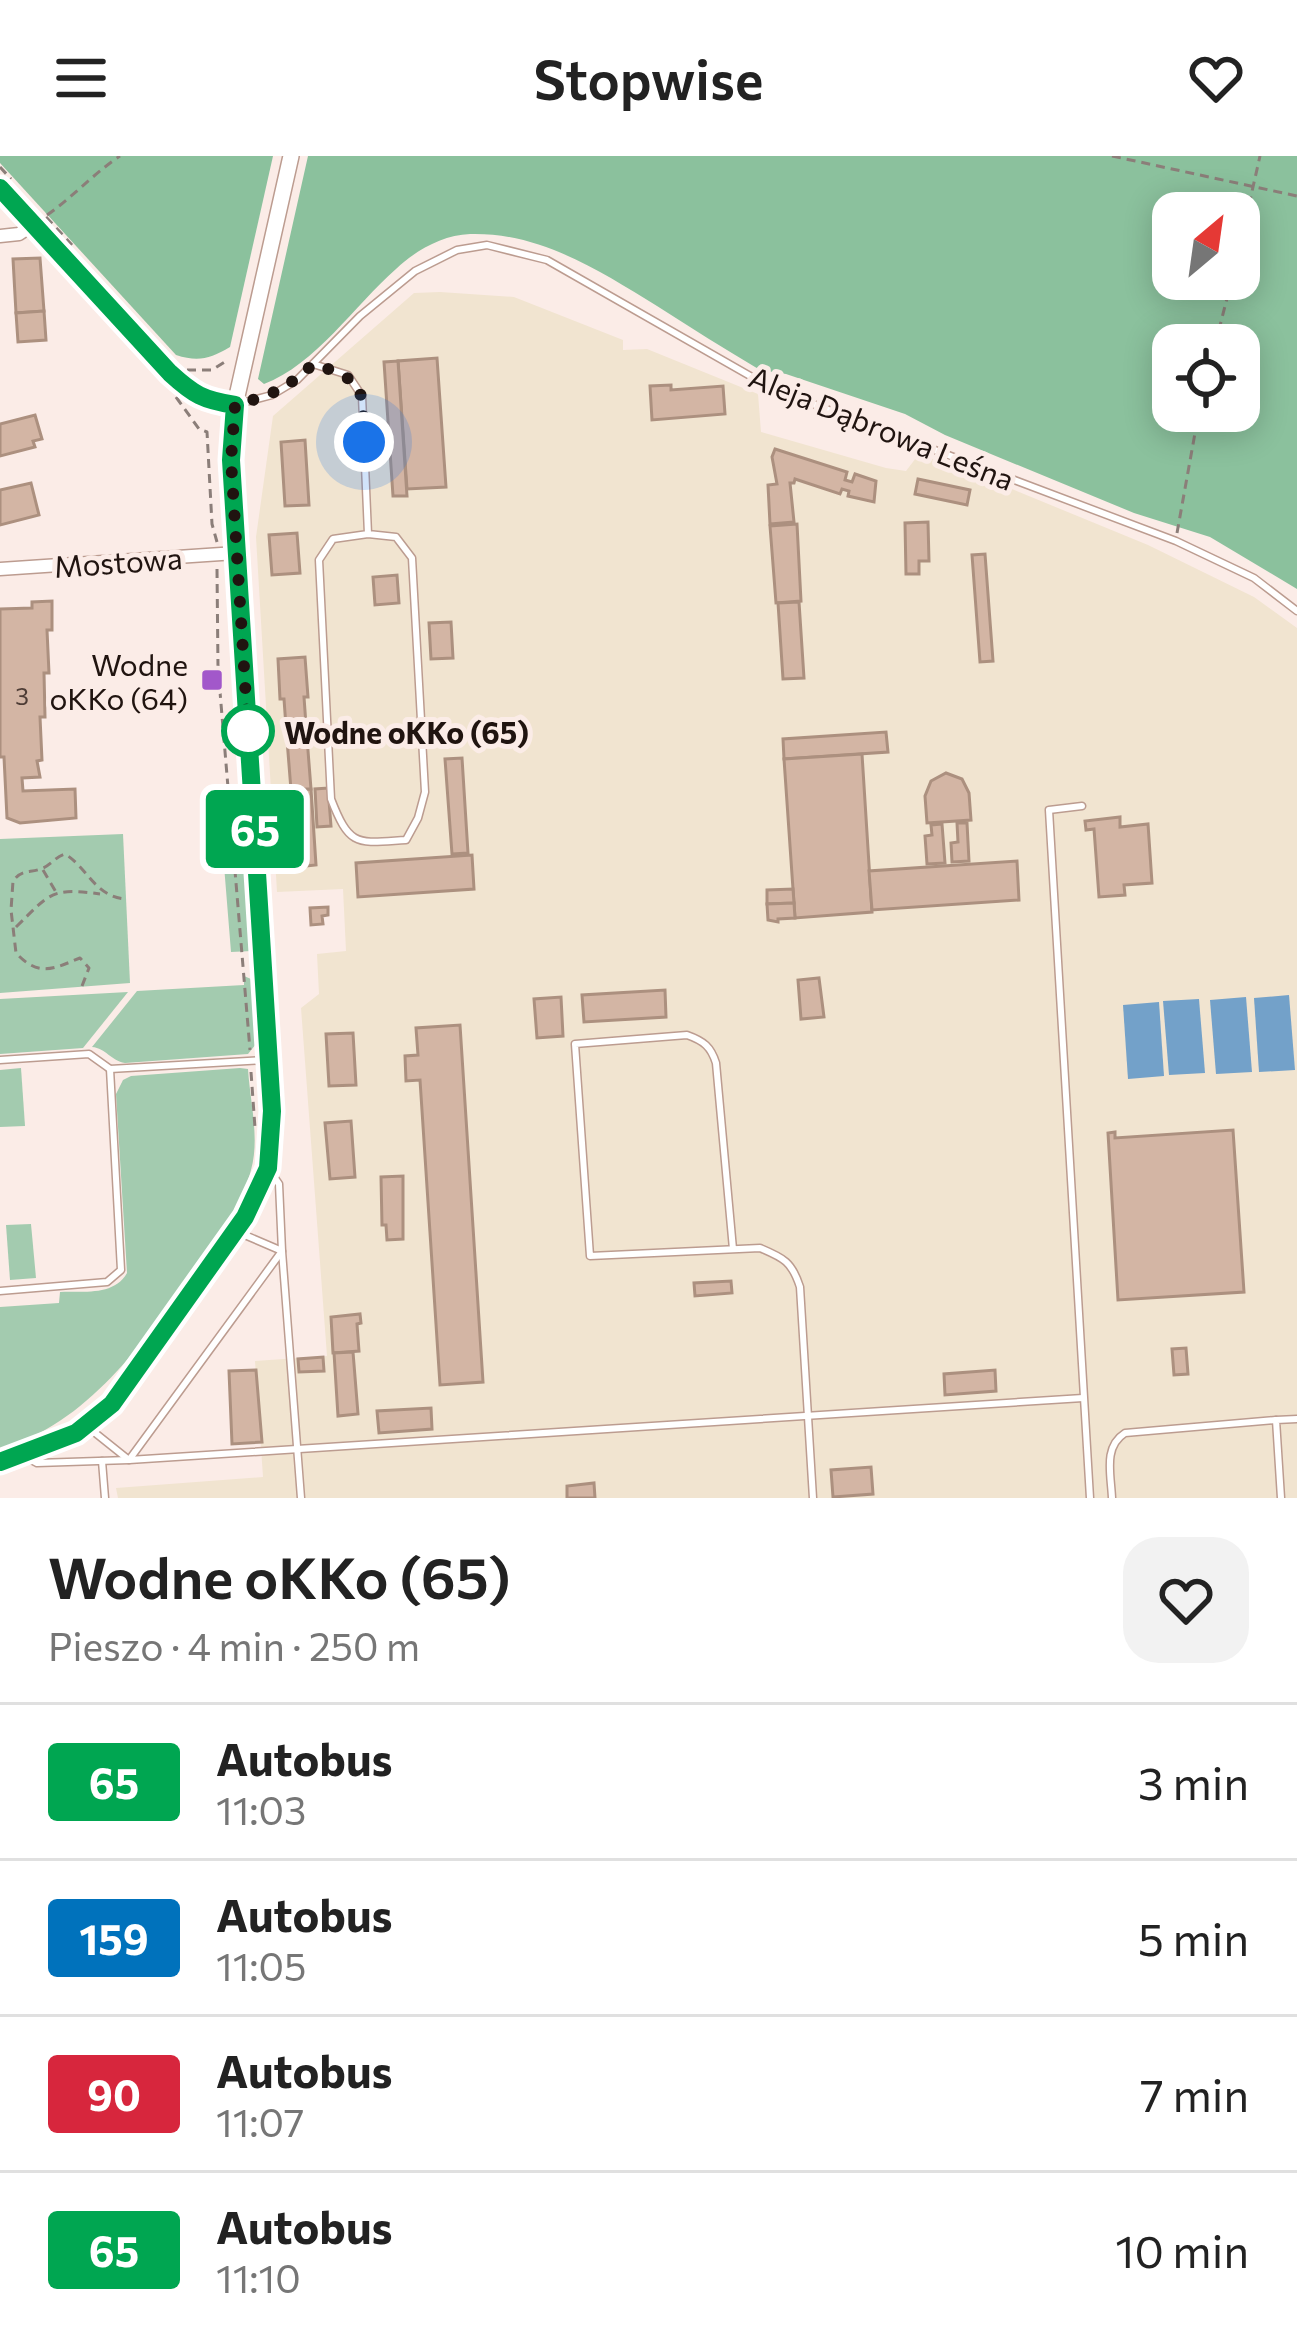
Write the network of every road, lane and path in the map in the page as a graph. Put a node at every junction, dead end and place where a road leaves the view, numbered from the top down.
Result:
1 (120, 156) edge
2 (291, 156) edge
3 (1112, 156) edge
4 (1260, 156) edge
5 (0, 188) edge
6 (1253, 188) junction
7 (1252, 192) edge
8 (1297, 196) edge
9 (40, 220) junction
10 (0, 236) edge
11 (313, 364) junction
12 (235, 405) junction
13 (207, 432) dead end
14 (1194, 432) edge
15 (368, 535) junction
16 (1176, 541) junction
17 (236, 553) junction
18 (218, 554) junction
19 (0, 569) edge
20 (1297, 610) edge
21 (1082, 806) dead end
22 (42, 869) junction
23 (56, 892) junction
24 (107, 895) junction
25 (126, 899) dead end
26 (15, 928) junction
27 (82, 986) dead end
28 (0, 1060) edge
29 (269, 1060) junction
30 (250, 1061) junction
31 (110, 1069) junction
32 (255, 1130) dead end
33 (268, 1168) junction
34 (237, 1231) junction
35 (733, 1249) junction
36 (282, 1251) junction
37 (0, 1291) edge
38 (1083, 1398) junction
39 (808, 1416) junction
40 (1297, 1419) edge
41 (1276, 1420) junction
42 (86, 1426) junction
43 (298, 1450) junction
44 (23, 1455) junction
45 (129, 1460) junction
46 (102, 1461) junction
47 (0, 1462) edge
48 (105, 1498) edge
49 (301, 1498) edge
50 (813, 1498) edge
51 (1090, 1498) edge
52 (1112, 1498) edge
53 (1281, 1498) edge

1 - 9 path
2 - 12 street
3 - 6 path
4 - 6 path
5 - 9 street
6 - 7 path
6 - 8 path
9 - 10 street
9 - 12 street
11 - 12 lane, Aleja Dąbrowa Leśna
11 - 15 lane
11 - 16 lane, Aleja Dąbrowa Leśna
12 - 17 street
13 - 18 path
14 - 16 path
15 - 15 lane
16 - 20 lane, Aleja Dąbrowa Leśna
17 - 18 street, Mostowa
17 - 29 street
18 - 19 street, Mostowa
18 - 30 path
21 - 38 lane
22 - 23 path
22 - 24 path
22 - 26 path
23 - 24 path
23 - 26 path
24 - 25 path
26 - 27 path
28 - 31 lane
29 - 30 lane
29 - 33 street
30 - 31 lane
30 - 32 path
31 - 37 lane
33 - 34 street
33 - 36 lane
34 - 36 lane
34 - 42 street
35 - 35 lane
35 - 39 lane
36 - 43 lane
36 - 45 lane
38 - 39 lane
38 - 51 lane
39 - 43 lane
39 - 50 lane
40 - 41 lane
41 - 52 lane
41 - 53 lane
42 - 44 street
42 - 45 lane
43 - 45 lane
43 - 49 lane
44 - 46 lane
44 - 47 street
45 - 46 lane
46 - 48 lane

